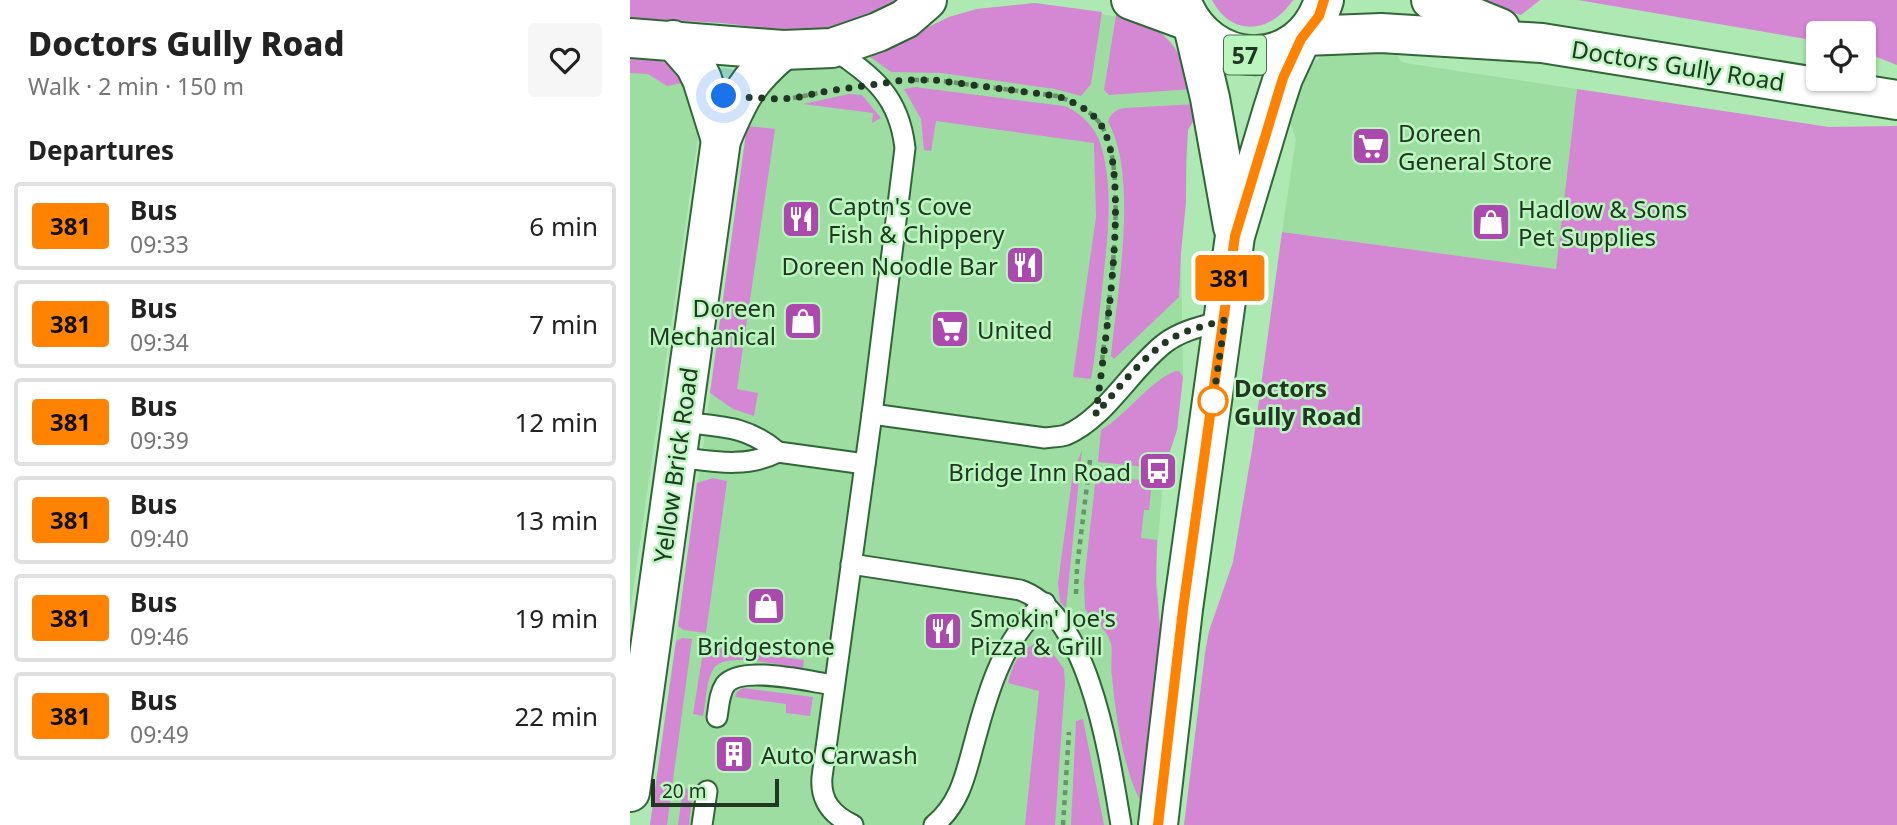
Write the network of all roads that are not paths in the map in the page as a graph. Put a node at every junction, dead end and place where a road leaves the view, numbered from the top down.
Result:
1 (927, 0) edge
2 (1131, 0) edge
3 (1324, 0) edge
4 (1431, 0) edge
5 (1189, 16) edge
6 (1303, 37) junction
7 (630, 38) edge
8 (673, 40) junction
9 (1542, 43) junction
10 (832, 48) junction
11 (783, 50) junction
12 (1897, 100) edge
13 (721, 139) junction
14 (1235, 236) junction
15 (1225, 320) junction
16 (872, 414) junction
17 (678, 439) junction
18 (778, 452) junction
19 (865, 464) junction
20 (851, 564) junction
21 (1045, 603) junction
22 (637, 682) edge
23 (834, 685) junction
24 (717, 717) dead end
25 (707, 791) dead end
26 (630, 792) edge
27 (702, 825) edge
28 (853, 825) edge
29 (934, 825) edge
30 (1121, 825) edge
31 (1158, 825) edge

1 - 10 street
2 - 5 street
3 - 6 street, 57
4 - 9 street, Doctors Gully Road
5 - 6 street, 57
5 - 14 street, 57
6 - 9 street, Doctors Gully Road
6 - 14 street, 57
7 - 8 street
8 - 11 street
8 - 13 street, Yellow Brick Road
9 - 12 street, Doctors Gully Road
10 - 11 street
10 - 16 lane
11 - 13 street, Yellow Brick Road
13 - 17 street, Yellow Brick Road
14 - 15 street, 57
15 - 16 lane
15 - 31 street, 57
16 - 19 lane
17 - 18 lane
17 - 18 lane
17 - 22 street, Yellow Brick Road
18 - 19 lane
19 - 20 lane
20 - 21 lane
20 - 23 lane
21 - 29 lane
21 - 30 lane
22 - 26 street, Yellow Brick Road
23 - 24 lane
23 - 28 lane
25 - 27 lane

